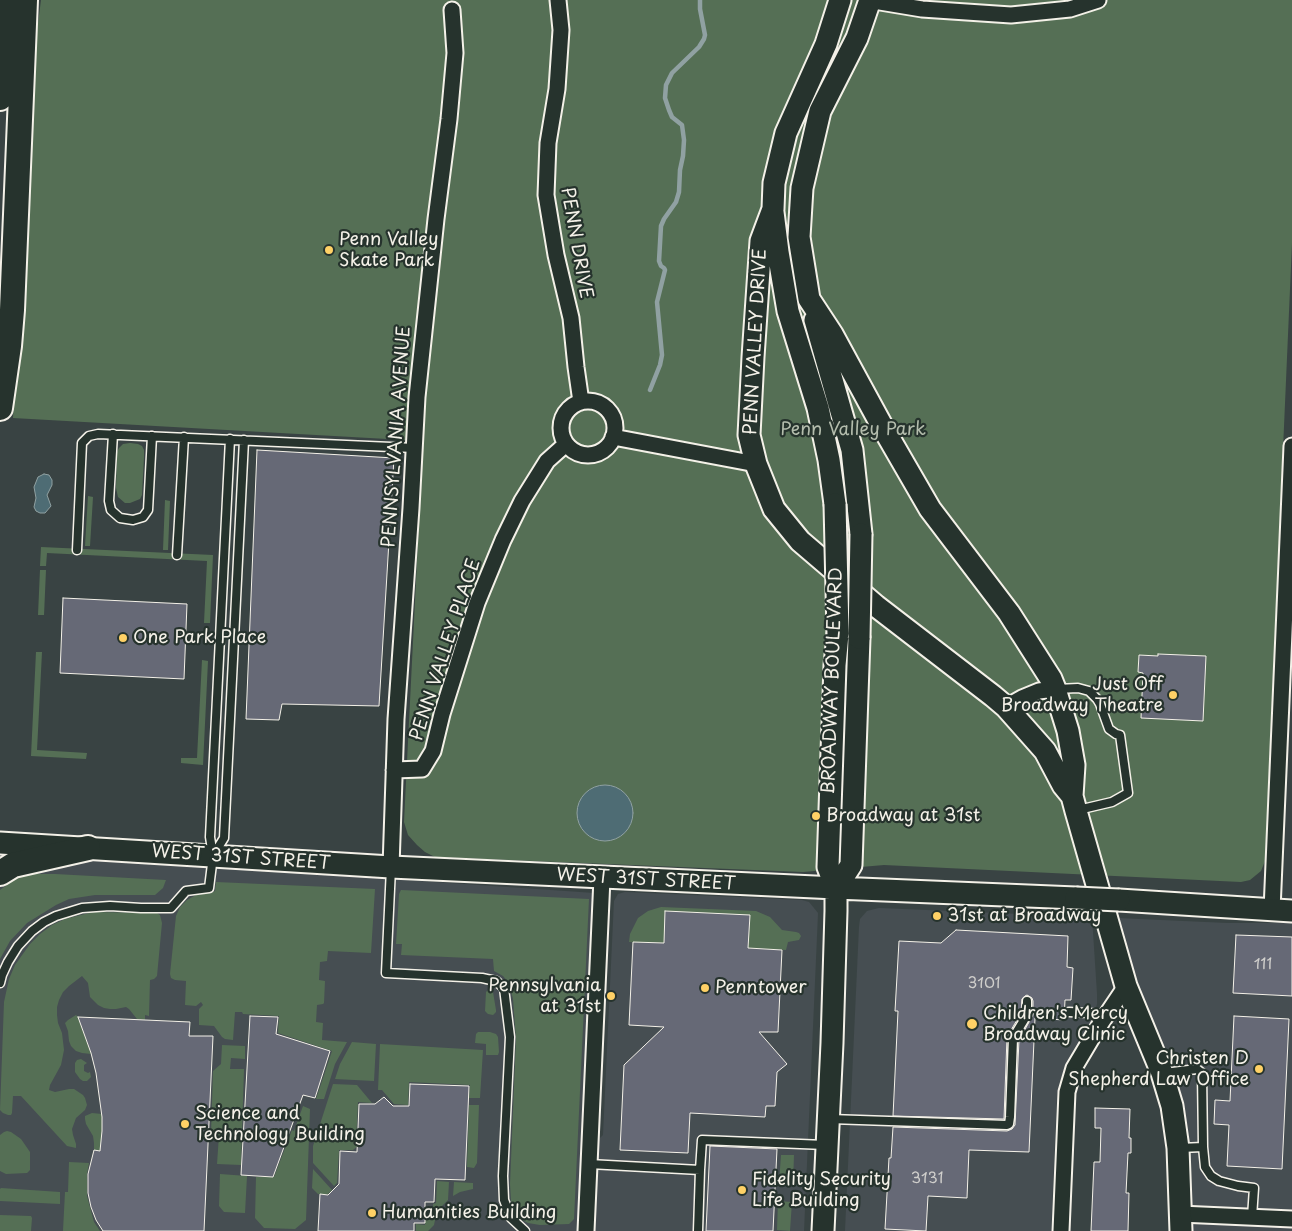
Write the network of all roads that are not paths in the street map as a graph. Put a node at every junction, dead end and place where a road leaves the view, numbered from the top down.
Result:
1 (4, 0) edge
2 (25, 0) edge
3 (558, 0) edge
4 (840, 0) edge
5 (869, 0) edge
6 (1098, 0) edge
7 (452, 10) dead end
8 (0, 98) edge
9 (773, 210) junction
10 (809, 299) junction
11 (580, 402) junction
12 (0, 408) edge
13 (113, 434) junction
14 (152, 436) junction
15 (613, 437) junction
16 (184, 438) junction
17 (230, 440) junction
18 (244, 440) junction
19 (566, 444) junction
20 (1292, 446) edge
21 (414, 448) junction
22 (756, 464) junction
23 (77, 550) dead end
24 (178, 555) dead end
25 (849, 636) junction
26 (1055, 688) junction
27 (1006, 707) junction
28 (394, 770) junction
29 (1074, 804) junction
30 (0, 843) edge
31 (88, 848) junction
32 (212, 856) junction
33 (391, 867) junction
34 (0, 873) edge
35 (602, 878) junction
36 (836, 888) junction
37 (1282, 910) edge
38 (0, 983) edge
39 (1126, 986) junction
40 (1027, 1001) dead end
41 (1069, 1012) dead end
42 (1107, 1014) junction
43 (1162, 1073) junction
44 (828, 1119) junction
45 (827, 1145) junction
46 (1203, 1147) junction
47 (1178, 1148) junction
48 (589, 1164) junction
49 (700, 1170) junction
50 (1252, 1217) junction
51 (1292, 1219) edge
52 (1180, 1222) edge
53 (525, 1231) edge
54 (586, 1231) edge
55 (698, 1231) edge
56 (823, 1231) edge
57 (1062, 1231) edge

1 - 8 main road
2 - 12 main road
3 - 11 street, PENN DRIVE
4 - 9 main road, PENN VALLEY DRIVE
5 - 6 street
5 - 10 main road
7 - 21 street, PENNSYLVANIA AVENUE
9 - 22 main road, PENN VALLEY DRIVE
9 - 25 main road, BROADWAY BOULEVARD, bridge
10 - 25 main road, BROADWAY BOULEVARD, bridge
10 - 26 main road
11 - 15 street
11 - 19 street
13 - 14 lane
13 - 14 lane
13 - 23 lane
14 - 16 lane
15 - 19 street
15 - 22 street
16 - 17 lane
16 - 24 lane
17 - 18 lane
17 - 32 lane
18 - 21 lane
18 - 32 lane
19 - 28 street, PENN VALLEY PLACE
20 - 37 street
21 - 28 street, PENNSYLVANIA AVENUE
22 - 27 main road, PENN VALLEY DRIVE
25 - 36 main road, BROADWAY BOULEVARD
26 - 27 street
26 - 29 main road
26 - 29 lane
27 - 29 main road, PENN VALLEY DRIVE
28 - 33 street, PENNSYLVANIA AVENUE
29 - 39 main road
30 - 31 main road, WEST 31ST STREET
31 - 32 main road, WEST 31ST STREET
31 - 34 main road
32 - 33 main road, WEST 31ST STREET
32 - 38 lane
33 - 35 main road, WEST 31ST STREET
33 - 53 lane
35 - 36 main road, WEST 31ST STREET
35 - 48 street
36 - 37 main road, WEST 31ST STREET, bridge
36 - 44 main road
39 - 42 street
39 - 43 main road
40 - 44 lane
41 - 42 lane
42 - 57 street
43 - 46 lane
43 - 47 main road
44 - 45 main road
45 - 49 lane
45 - 56 main road
46 - 47 lane
46 - 50 lane
47 - 52 main road
48 - 49 lane
48 - 54 street
49 - 55 lane
50 - 51 street
50 - 52 street

